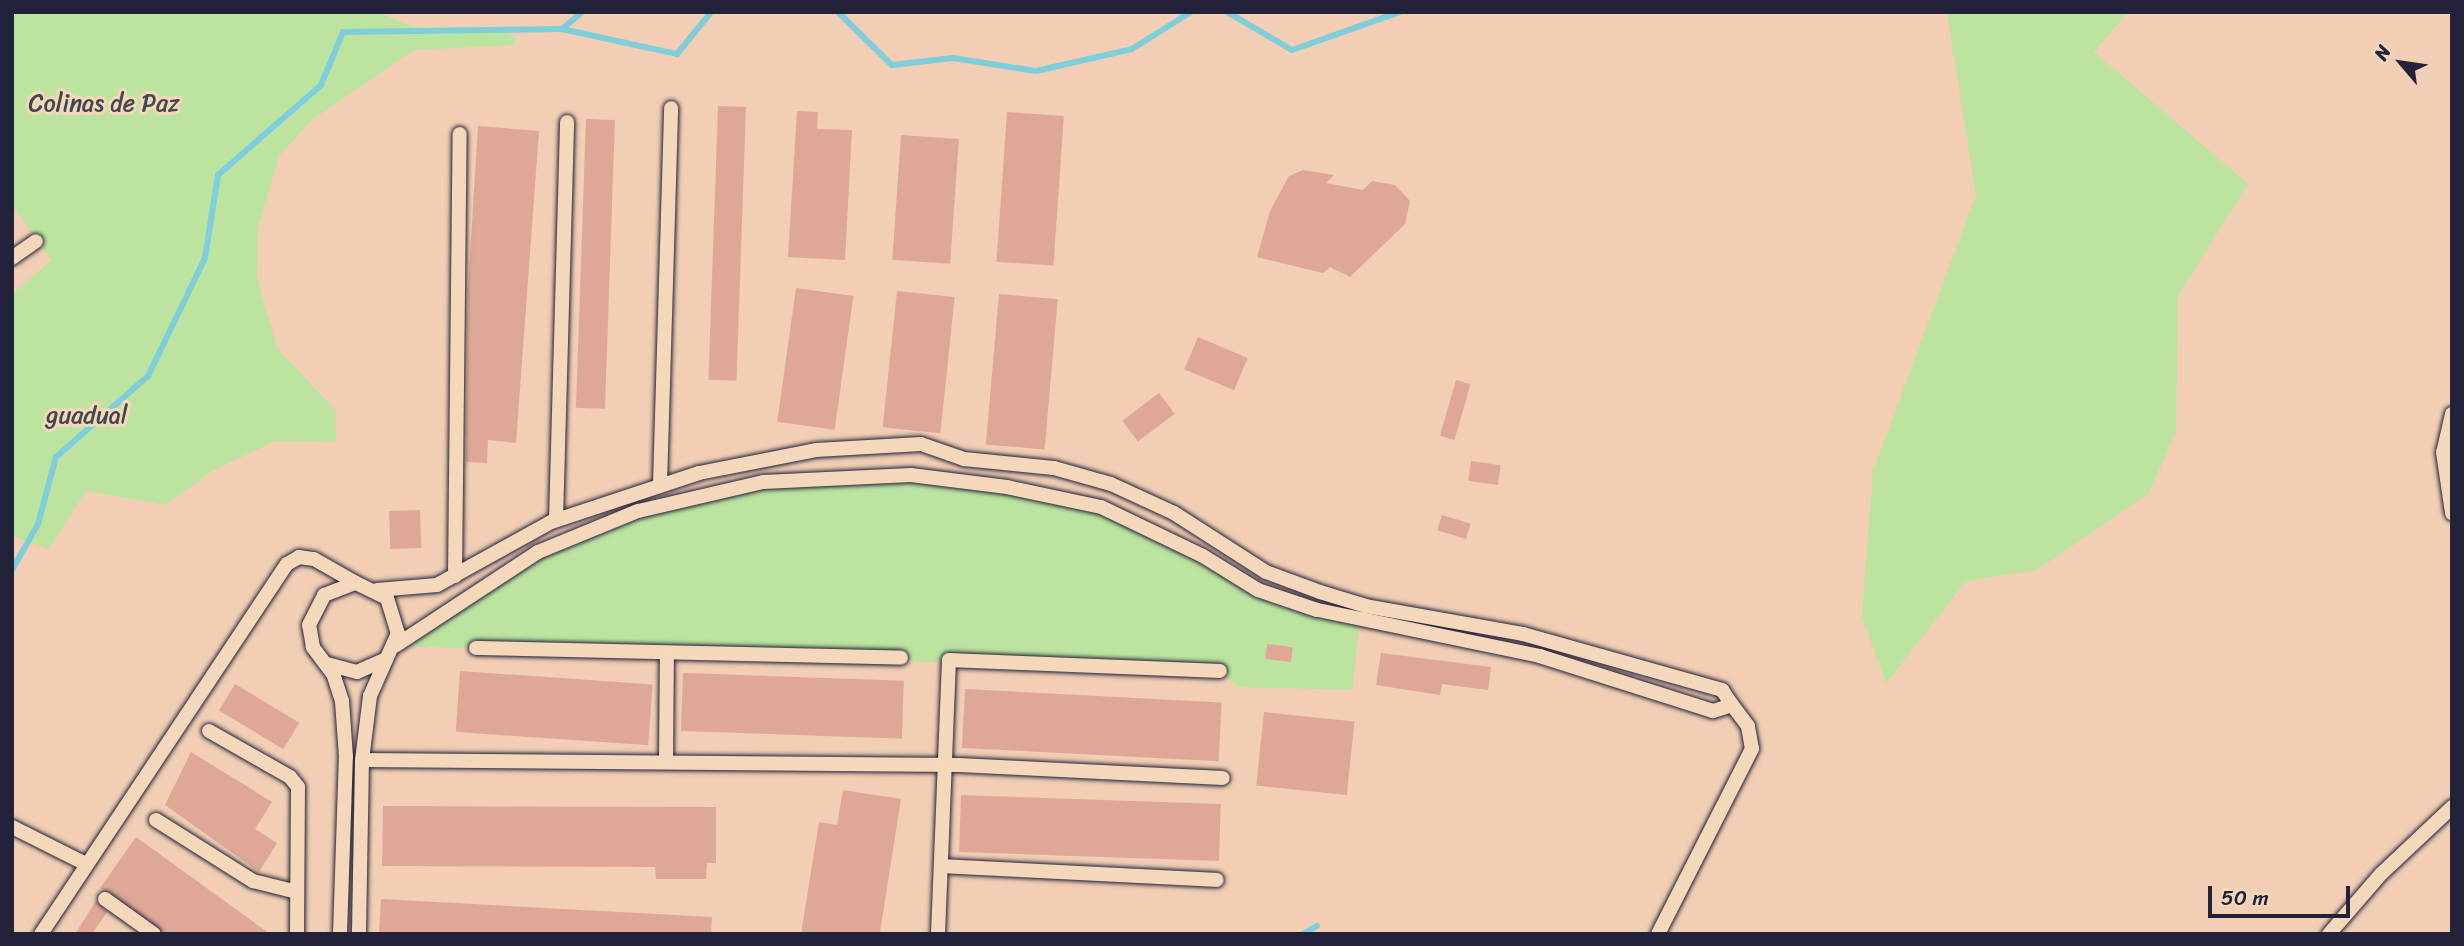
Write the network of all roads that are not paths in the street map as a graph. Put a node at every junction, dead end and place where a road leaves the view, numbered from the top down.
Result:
1 (671, 108) dead end
2 (567, 122) dead end
3 (460, 134) dead end
4 (36, 241) dead end
5 (12, 258) edge
6 (2452, 414) edge
7 (939, 452) junction
8 (938, 477) junction
9 (660, 484) junction
10 (1174, 513) junction
11 (2452, 513) edge
12 (556, 520) junction
13 (1172, 540) junction
14 (456, 576) junction
15 (356, 583) junction
16 (377, 590) junction
17 (395, 646) junction
18 (476, 648) dead end
19 (667, 655) junction
20 (901, 657) dead end
21 (386, 659) junction
22 (327, 664) junction
23 (1220, 671) dead end
24 (1732, 705) junction
25 (209, 731) dead end
26 (362, 760) junction
27 (666, 760) junction
28 (944, 764) junction
29 (1223, 778) dead end
30 (2452, 807) edge
31 (156, 820) dead end
32 (12, 827) edge
33 (86, 864) junction
34 (942, 866) junction
35 (1217, 880) dead end
36 (297, 892) junction
37 (105, 899) dead end
38 (41, 934) edge
39 (153, 934) edge
40 (296, 934) edge
41 (340, 934) edge
42 (359, 934) edge
43 (938, 934) edge
44 (1658, 934) edge
45 (2329, 934) edge

1 - 9 street
2 - 12 street
3 - 14 street
4 - 5 street
6 - 11 street
7 - 8 street
7 - 9 street
7 - 10 street
8 - 13 street
8 - 17 street
9 - 12 street
10 - 13 street
10 - 24 street
12 - 14 street
13 - 24 street
14 - 16 street
15 - 16 street
15 - 22 street
15 - 33 street
16 - 17 street
17 - 21 street
18 - 19 street
19 - 20 street
19 - 27 street
21 - 22 street
21 - 26 street
22 - 41 street
23 - 28 street
24 - 44 street
25 - 36 street
26 - 27 street
26 - 42 street
27 - 28 street
28 - 29 street
28 - 34 street
30 - 45 street
31 - 36 street
32 - 33 street
33 - 38 street
34 - 35 street
34 - 43 street
36 - 40 street
37 - 39 street

